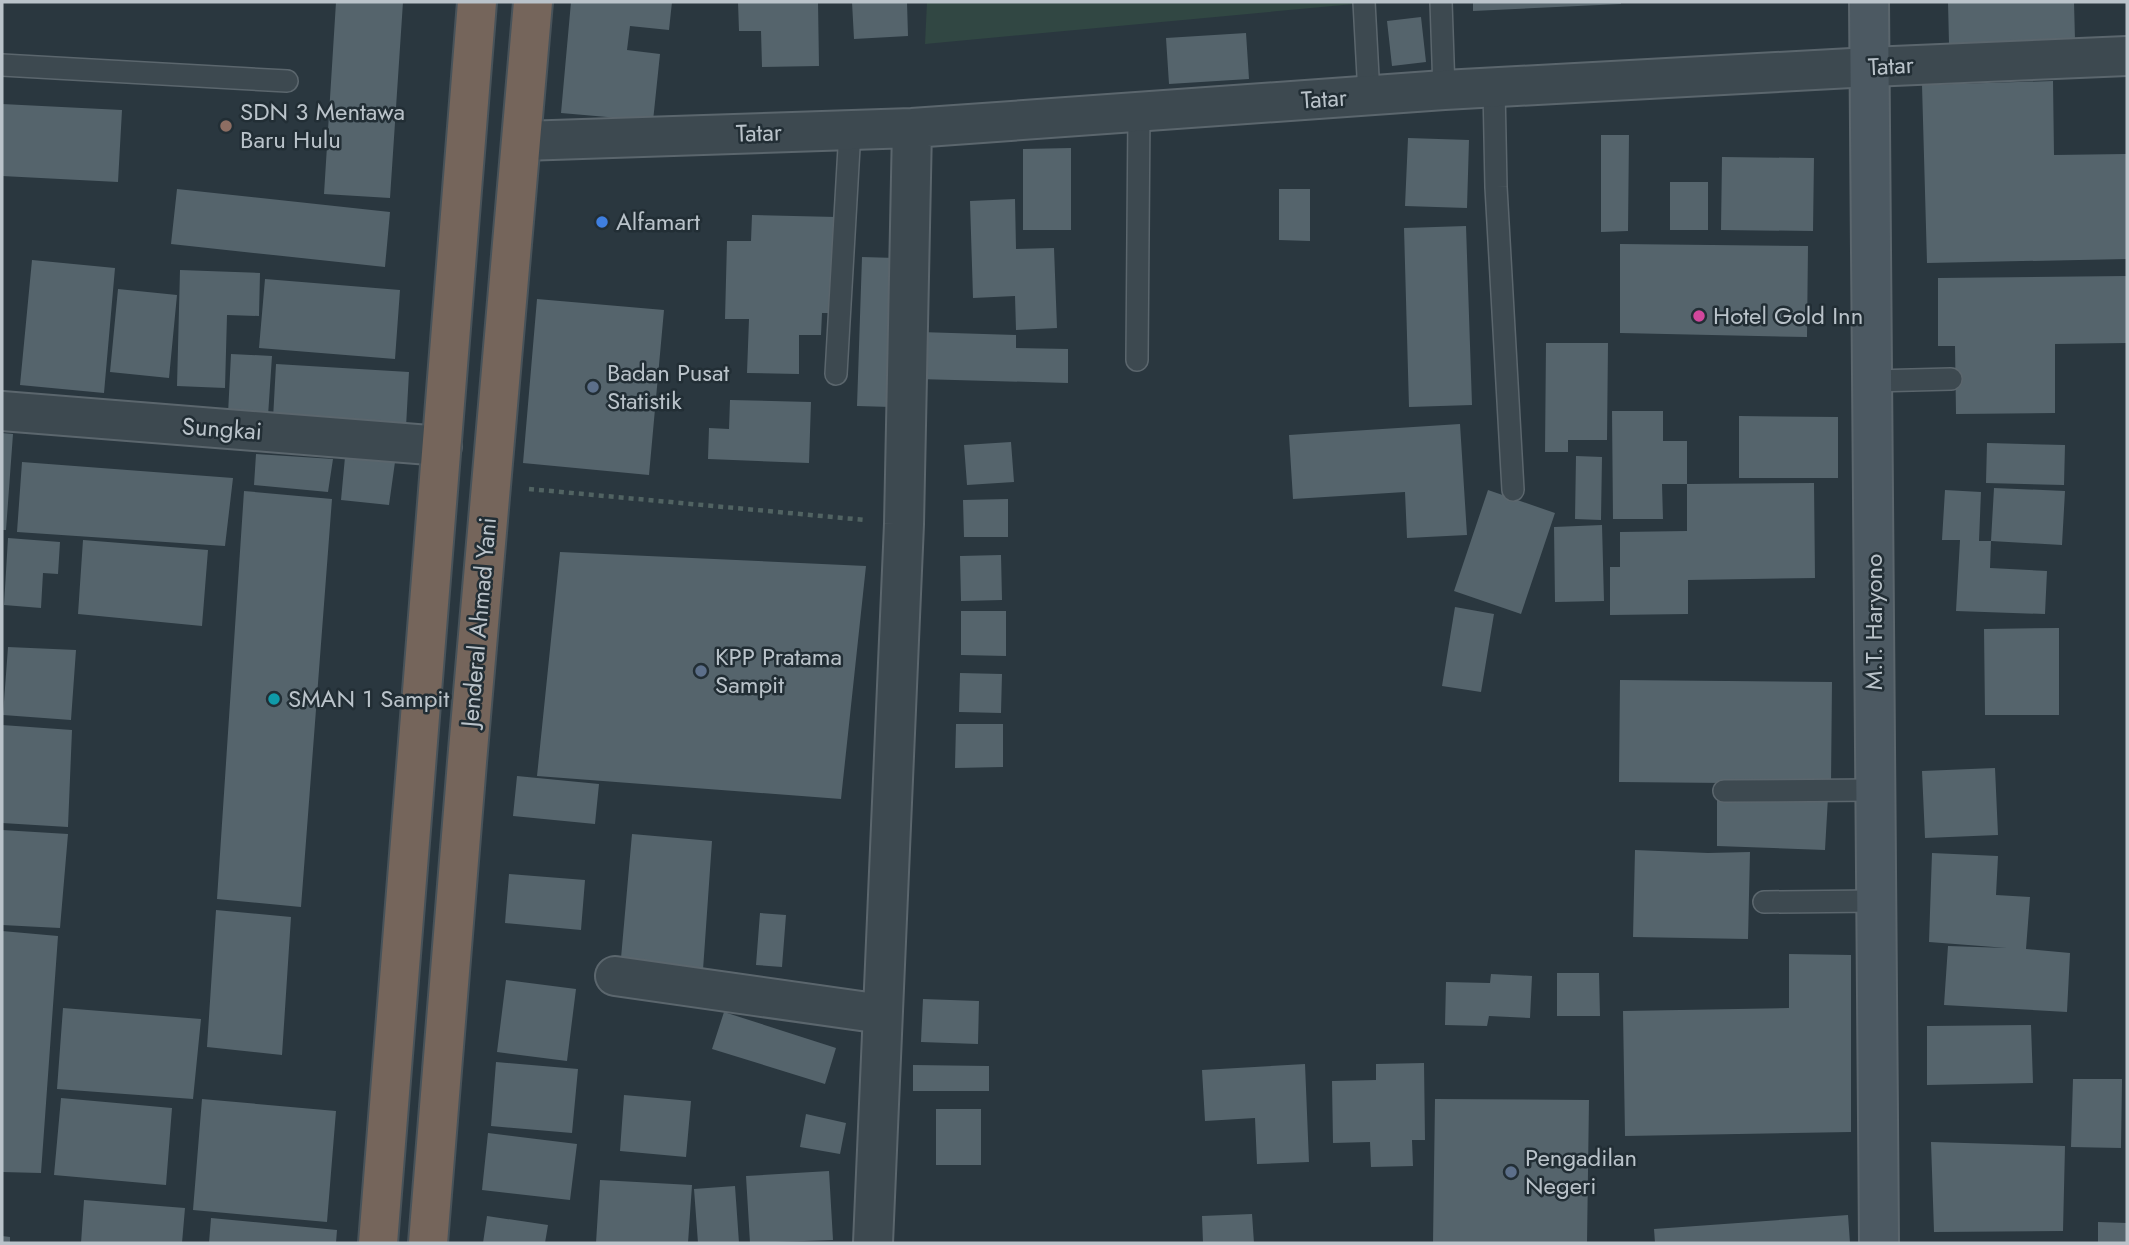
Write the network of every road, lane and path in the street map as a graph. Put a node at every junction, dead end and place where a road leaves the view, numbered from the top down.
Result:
1 (477, 2) edge
2 (533, 2) edge
3 (1364, 2) edge
4 (1441, 2) edge
5 (1869, 2) edge
6 (2127, 56) edge
7 (2, 65) edge
8 (1870, 67) junction
9 (287, 81) dead end
10 (1494, 88) junction
11 (1444, 90) junction
12 (1369, 95) junction
13 (1139, 112) junction
14 (912, 128) junction
15 (850, 130) junction
16 (522, 141) junction
17 (1137, 360) dead end
18 (836, 374) dead end
19 (1951, 379) dead end
20 (1873, 381) junction
21 (2, 411) edge
22 (442, 446) junction
23 (490, 486) junction
24 (1513, 490) dead end
25 (904, 524) junction
26 (1875, 790) junction
27 (1724, 791) dead end
28 (1877, 901) junction
29 (1763, 902) dead end
30 (615, 975) dead end
31 (882, 1014) junction
32 (378, 1243) edge
33 (428, 1243) edge
34 (873, 1243) edge
35 (1879, 1243) edge

1 - 22 highway, Jenderal Ahmad Yani
2 - 16 highway, Jenderal Ahmad Yani
3 - 12 lane
4 - 11 lane
5 - 8 street, M.T. Haryono
6 - 8 street, Tatar
7 - 9 lane
8 - 10 street, Tatar
8 - 20 street, M.T. Haryono
10 - 11 street, Tatar
10 - 24 lane
11 - 12 street, Tatar
12 - 13 street, Tatar
13 - 14 street, Tatar
13 - 17 lane
14 - 15 street, Tatar
14 - 25 street
15 - 16 street, Tatar
15 - 18 lane
16 - 23 highway, Jenderal Ahmad Yani
19 - 20 lane
20 - 26 street, M.T. Haryono
21 - 22 street, Sungkai
22 - 32 highway, Jenderal Ahmad Yani
23 - 25 path
23 - 33 highway, Jenderal Ahmad Yani
25 - 31 street
26 - 27 lane
26 - 28 street, M.T. Haryono
28 - 29 lane
28 - 35 street, M.T. Haryono
30 - 31 street
31 - 34 street

